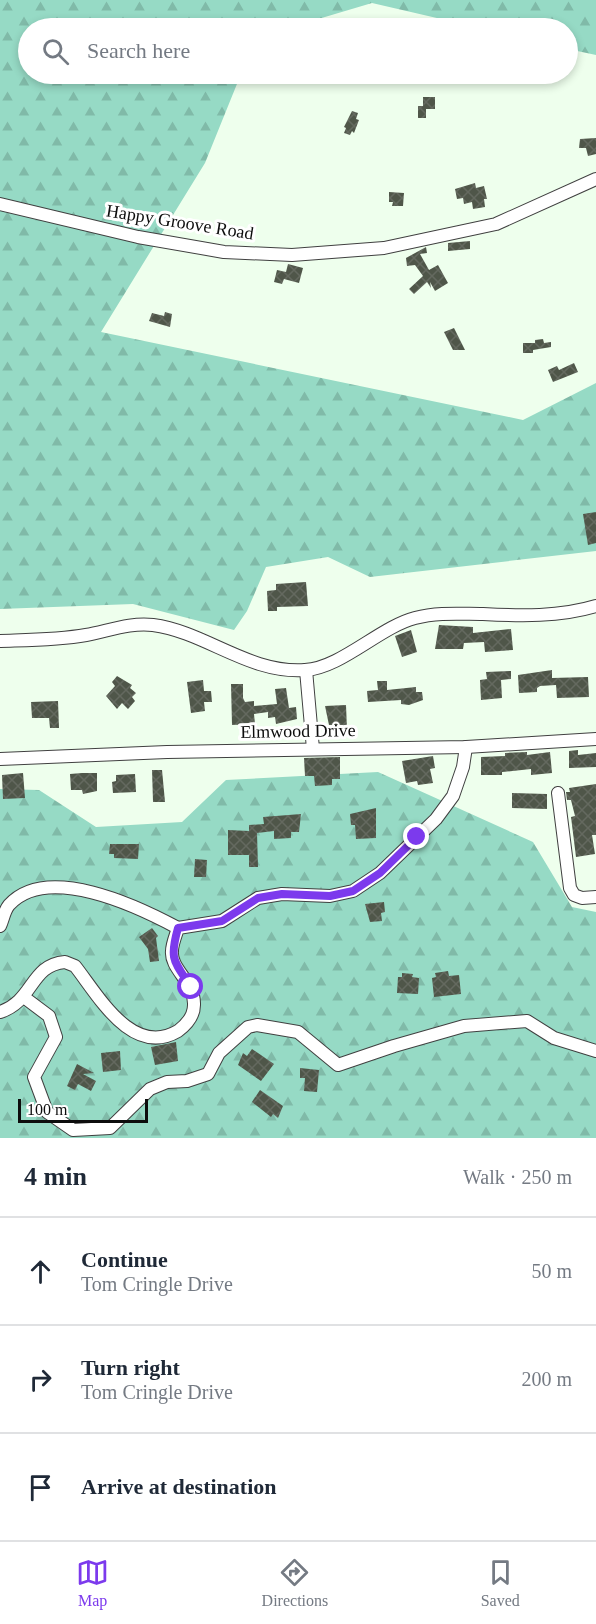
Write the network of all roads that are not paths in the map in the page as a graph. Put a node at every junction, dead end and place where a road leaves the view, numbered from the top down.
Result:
1 (596, 179) edge
2 (0, 204) edge
3 (596, 606) edge
4 (0, 641) edge
5 (306, 670) junction
6 (596, 739) edge
7 (466, 747) junction
8 (313, 749) junction
9 (0, 759) edge
10 (558, 793) dead end
11 (596, 897) edge
12 (0, 926) edge
13 (178, 928) junction
14 (25, 998) junction
15 (0, 1012) edge
16 (596, 1051) edge

1 - 2 street, Happy Groove Road
3 - 5 street
4 - 5 street
5 - 8 street
6 - 7 street, Elmwood Drive
7 - 8 street, Elmwood Drive
7 - 13 street
8 - 9 street, Elmwood Drive
10 - 11 street
12 - 13 street
13 - 14 street
14 - 15 street
14 - 16 street

